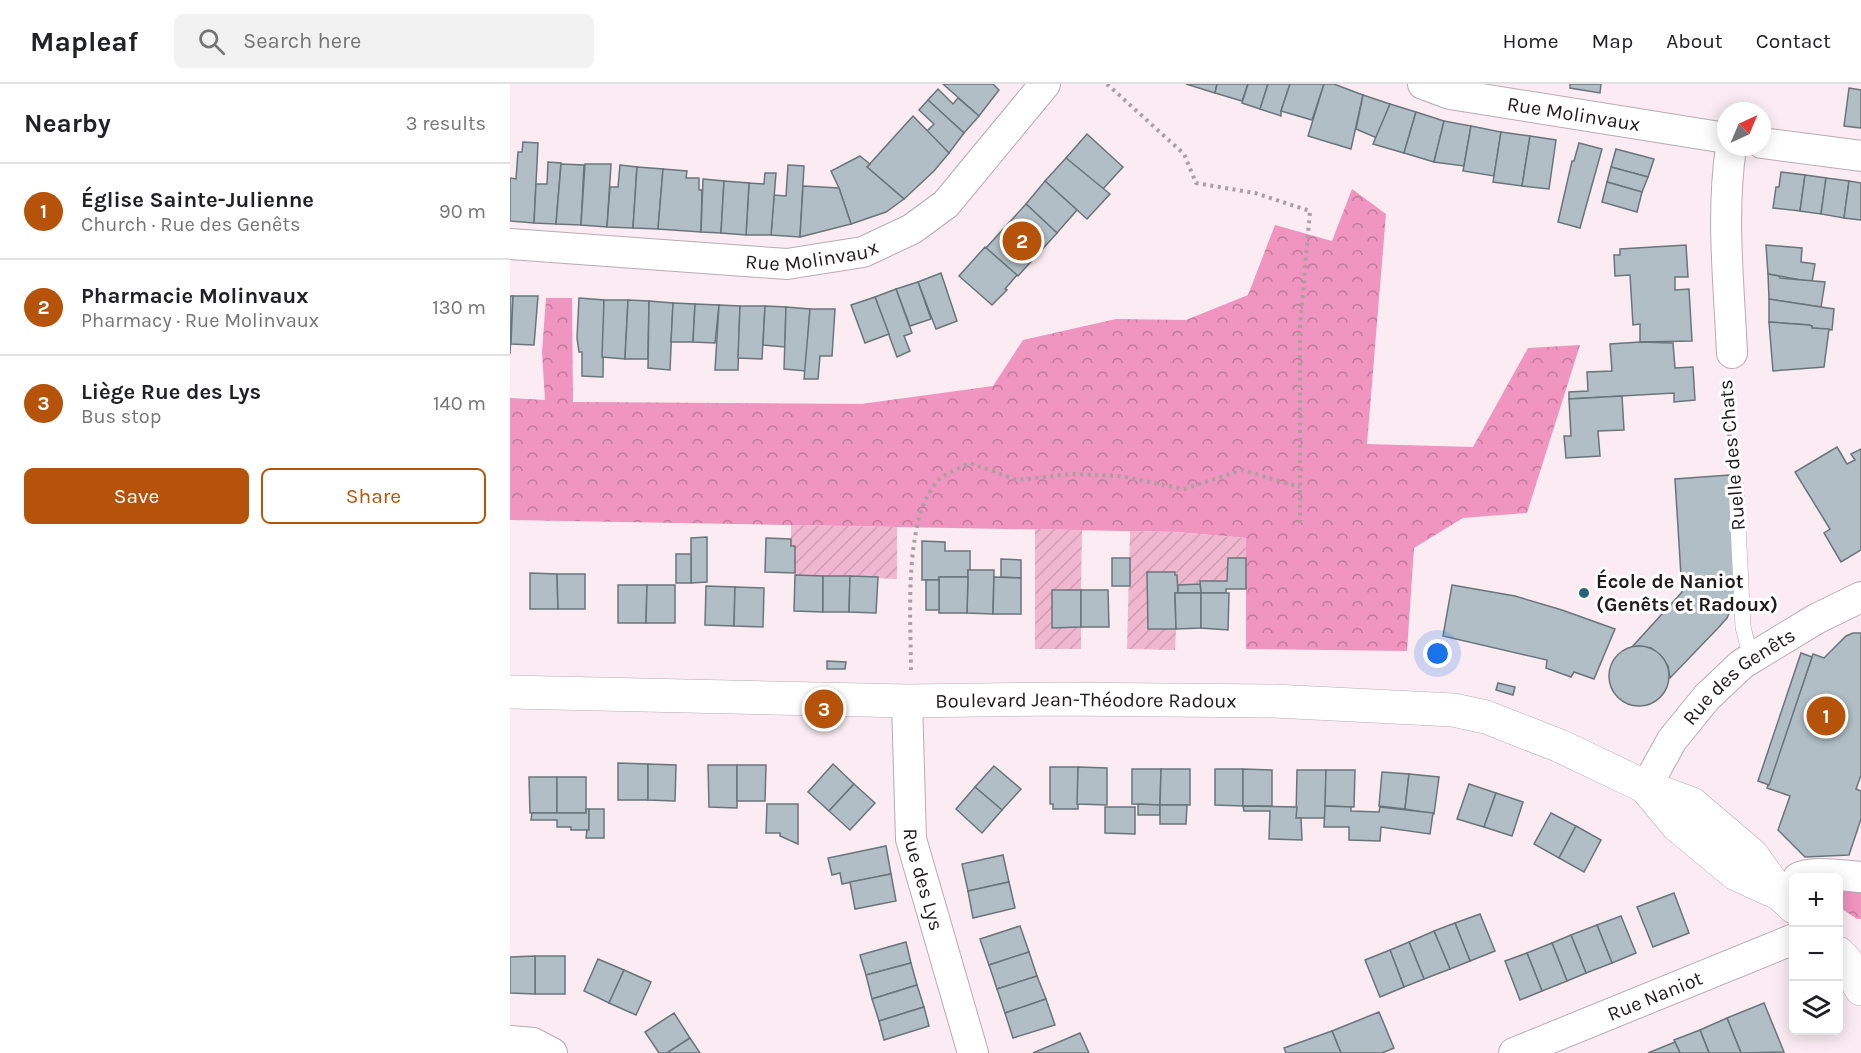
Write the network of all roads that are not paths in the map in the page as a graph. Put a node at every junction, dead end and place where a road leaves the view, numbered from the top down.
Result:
1 (1046, 84) edge
2 (1423, 84) edge
3 (1717, 137) edge
4 (1771, 144) edge
5 (1730, 156) edge
6 (1861, 156) edge
7 (510, 244) edge
8 (1732, 353) road end
9 (1736, 485) road end
10 (1861, 597) edge
11 (1754, 655) junction
12 (510, 692) edge
13 (909, 701) junction
14 (1646, 787) junction
15 (1843, 876) edge
16 (1861, 877) edge
17 (1789, 888) edge
18 (1789, 941) edge
19 (1848, 956) edge
20 (1861, 989) edge
21 (510, 1041) edge
22 (552, 1053) edge
23 (973, 1053) edge
24 (1514, 1053) edge

1 - 7 street, Rue Molinvaux
2 - 3 street, Rue Molinvaux
4 - 6 street
5 - 8 street, Ruelle des Chats
9 - 11 lane, Ruelle des Chats
10 - 11 street, Rue des Genêts
11 - 14 street, Rue des Genêts
12 - 13 street, Boulevard Jean-Théodore Radoux
13 - 14 street, Boulevard Jean-Théodore Radoux
13 - 23 street, Rue des Lys
14 - 17 street, Boulevard Jean-Théodore Radoux
15 - 16 street
18 - 24 street, Rue Naniot
19 - 20 street
21 - 22 street

